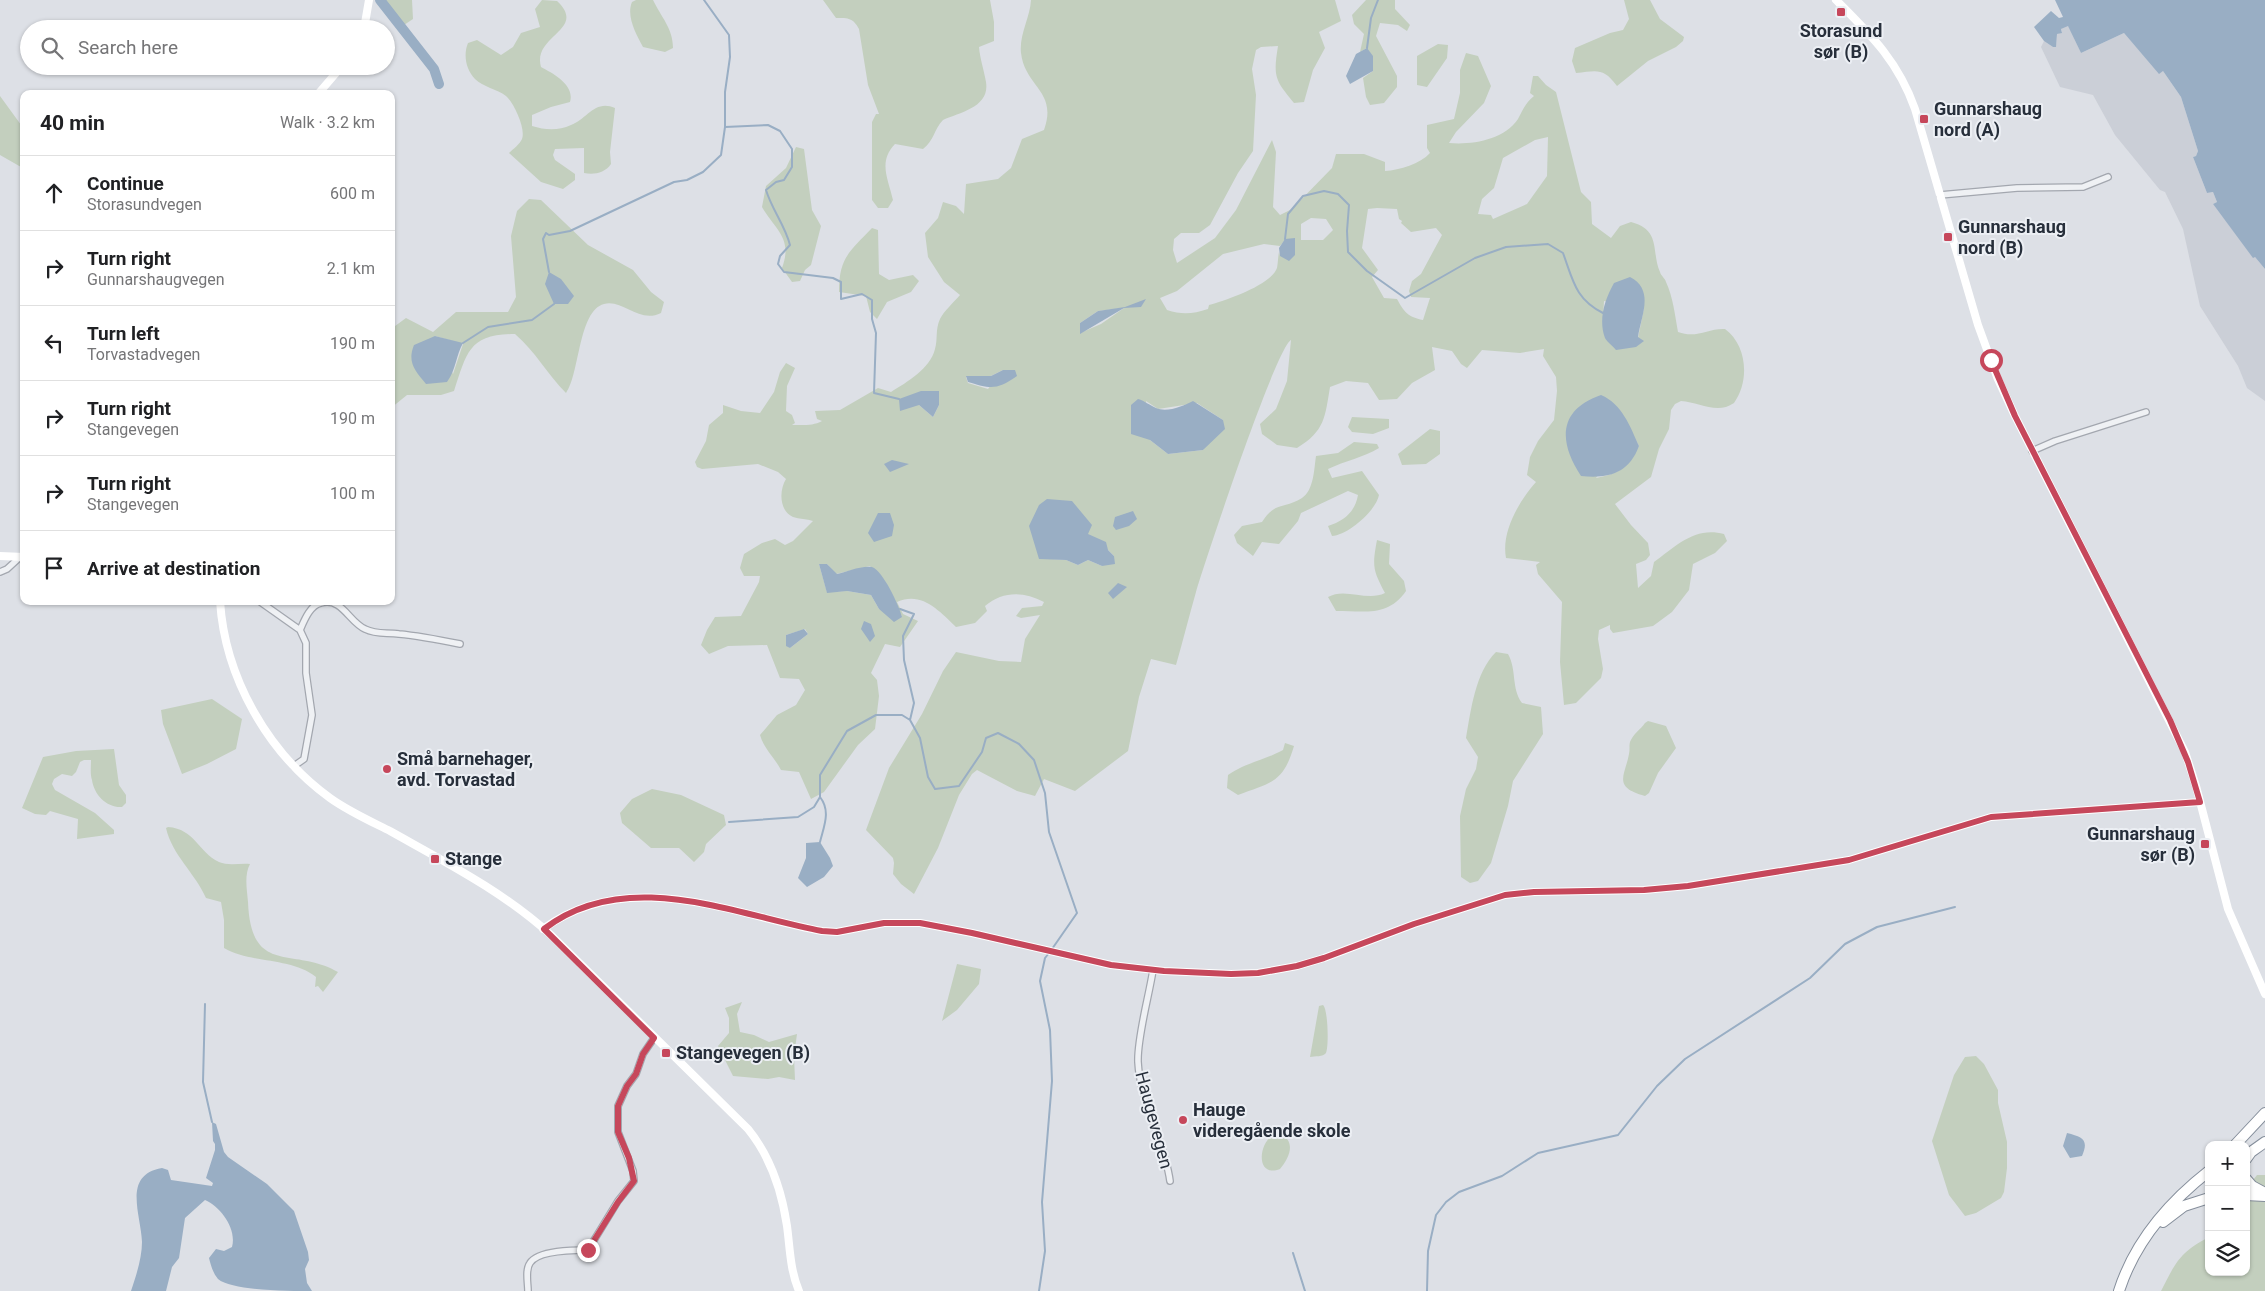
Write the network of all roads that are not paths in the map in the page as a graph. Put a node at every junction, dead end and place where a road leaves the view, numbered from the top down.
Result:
1 (369, 0) edge
2 (1836, 0) edge
3 (366, 20) edge
4 (334, 75) edge
5 (321, 90) edge
6 (2108, 177) dead end
7 (1940, 195) junction
8 (2146, 412) dead end
9 (2032, 451) junction
10 (0, 556) edge
11 (20, 558) edge
12 (20, 559) edge
13 (0, 572) edge
14 (221, 605) edge
15 (265, 605) edge
16 (316, 605) edge
17 (337, 605) edge
18 (300, 630) junction
19 (460, 644) dead end
20 (294, 766) junction
21 (2200, 802) junction
22 (544, 929) junction
23 (1153, 970) junction
24 (2265, 994) edge
25 (654, 1038) junction
26 (2265, 1113) edge
27 (2265, 1137) edge
28 (2239, 1141) edge
29 (2261, 1144) edge
30 (2250, 1145) edge
31 (2250, 1151) edge
32 (2250, 1155) edge
33 (2205, 1168) edge
34 (2205, 1175) edge
35 (1170, 1181) dead end
36 (2250, 1184) edge
37 (2265, 1194) edge
38 (2250, 1195) edge
39 (2205, 1199) edge
40 (2175, 1200) junction
41 (2140, 1246) junction
42 (528, 1291) edge
43 (799, 1291) edge
44 (2119, 1291) edge

1 - 3 main road
2 - 7 main road
4 - 5 main road
6 - 7 street
7 - 9 main road
8 - 9 street
9 - 21 main road
10 - 11 main road
12 - 13 street
14 - 20 main road
15 - 18 street
16 - 18 street
17 - 19 street
18 - 20 street
20 - 22 main road
21 - 23 main road
21 - 24 main road
22 - 23 main road
22 - 25 main road
23 - 35 street, Haugevegen
25 - 42 street
25 - 43 main road
26 - 28 highway
27 - 30 highway
29 - 31 highway
29 - 32 highway
33 - 40 highway
34 - 40 highway
36 - 37 highway
37 - 38 highway
39 - 41 highway
40 - 41 highway
41 - 44 highway

